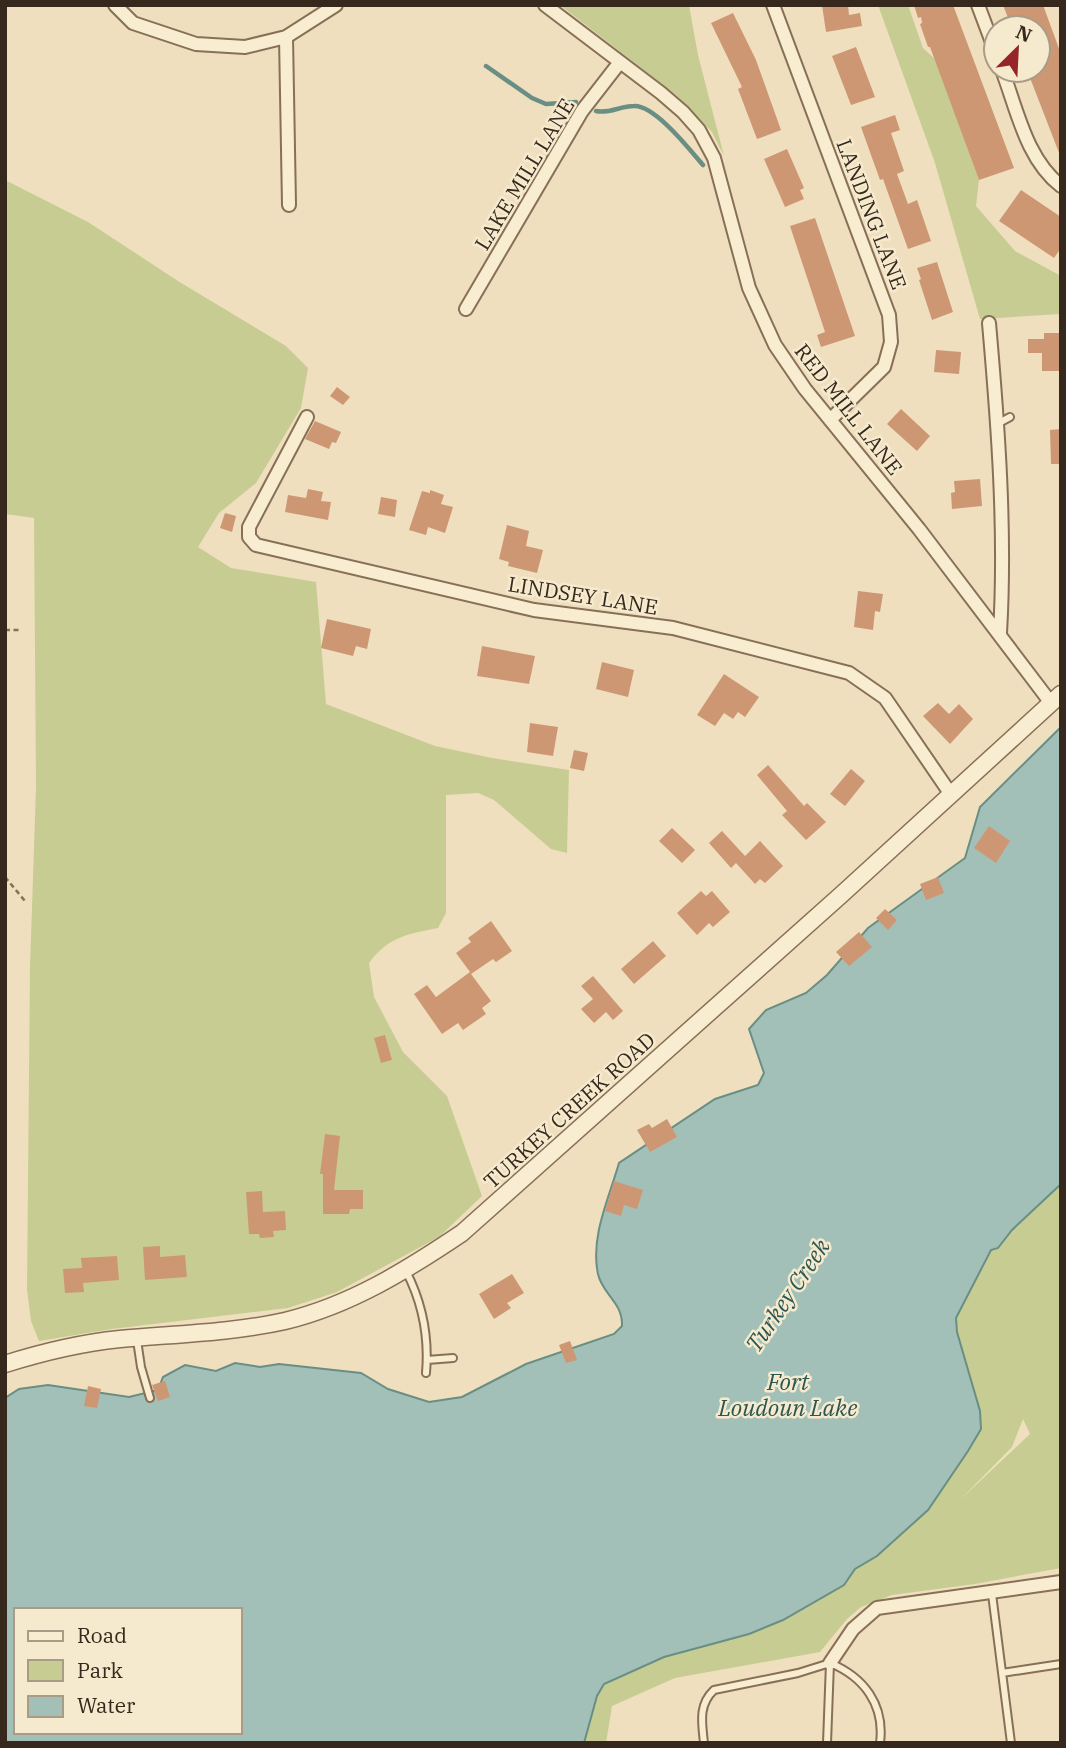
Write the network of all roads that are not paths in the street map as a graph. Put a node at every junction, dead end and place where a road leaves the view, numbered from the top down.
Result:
1 (115, 5) edge
2 (336, 5) edge
3 (545, 5) edge
4 (773, 5) edge
5 (286, 37) junction
6 (620, 62) junction
7 (1007, 84) edge
8 (1061, 186) edge
9 (289, 205) dead end
10 (466, 309) dead end
11 (989, 323) dead end
12 (307, 417) dead end
13 (1010, 417) dead end
14 (830, 420) junction
15 (997, 424) junction
16 (1000, 632) junction
17 (1056, 699) edge
18 (950, 793) junction
19 (406, 1271) junction
20 (137, 1338) junction
21 (453, 1358) dead end
22 (427, 1360) junction
23 (5, 1364) edge
24 (426, 1373) dead end
25 (150, 1398) dead end
26 (1061, 1582) edge
27 (992, 1594) junction
28 (831, 1662) junction
29 (1061, 1664) edge
30 (1002, 1673) junction
31 (704, 1743) edge
32 (828, 1743) edge
33 (880, 1743) edge
34 (1012, 1743) edge

1 - 5 street
2 - 5 street
3 - 6 street, RED MILL LANE
4 - 14 street, LANDING LANE
5 - 9 street
6 - 10 street, LAKE MILL LANE
6 - 14 street, RED MILL LANE
7 - 8 street
11 - 15 street
12 - 18 street, LINDSEY LANE
13 - 15 lane
14 - 16 street, RED MILL LANE
15 - 16 street
16 - 17 street, RED MILL LANE
17 - 18 street, TURKEY CREEK ROAD
18 - 19 street, TURKEY CREEK ROAD
19 - 20 street, TURKEY CREEK ROAD
19 - 22 lane
20 - 23 street, TURKEY CREEK ROAD
20 - 25 lane
21 - 22 lane
22 - 24 lane
26 - 27 street
27 - 28 street
27 - 30 lane
28 - 31 lane
28 - 32 lane
28 - 33 lane
29 - 30 lane
30 - 34 lane

